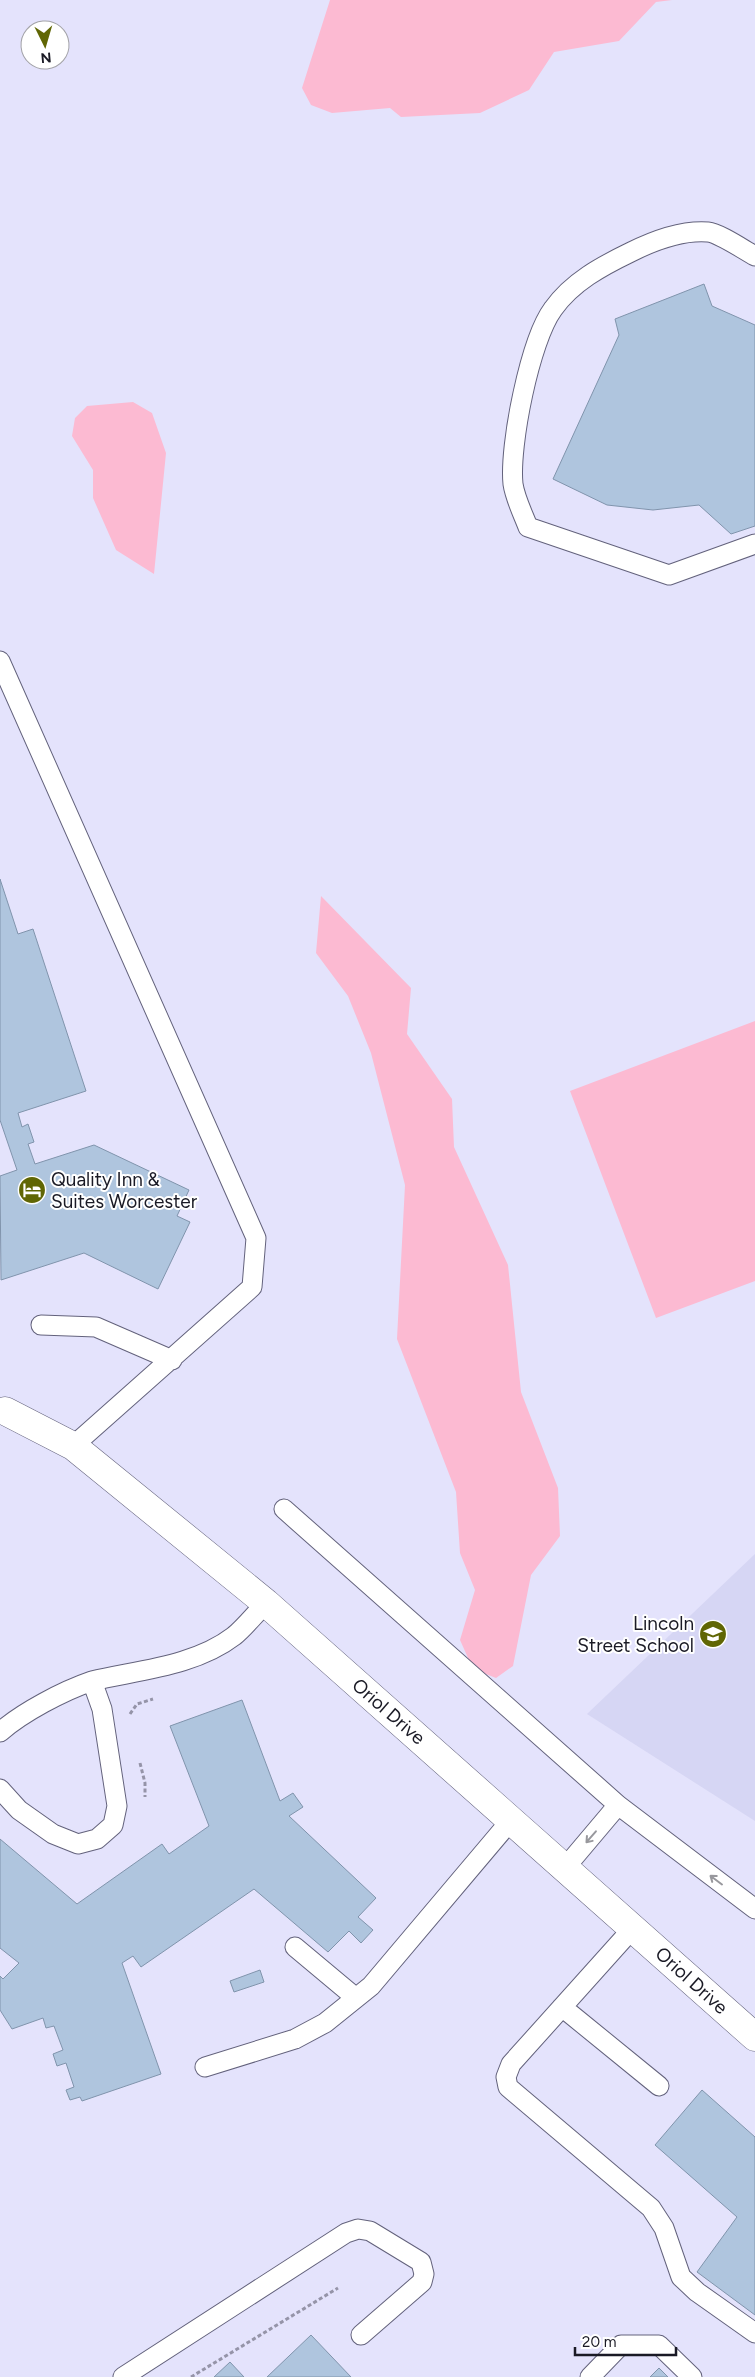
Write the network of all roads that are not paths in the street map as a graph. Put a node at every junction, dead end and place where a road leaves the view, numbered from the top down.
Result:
1 (755, 256) edge
2 (755, 544) edge
3 (0, 661) edge
4 (41, 1325) dead end
5 (172, 1360) junction
6 (2, 1407) edge
7 (73, 1446) junction
8 (284, 1509) dead end
9 (266, 1603) junction
10 (92, 1681) junction
11 (0, 1732) edge
12 (0, 1790) edge
13 (618, 1805) junction
14 (512, 1819) junction
15 (564, 1869) junction
16 (755, 1909) edge
17 (633, 1928) junction
18 (295, 1947) dead end
19 (356, 1998) junction
20 (562, 2007) junction
21 (755, 2037) edge
22 (205, 2067) dead end
23 (659, 2086) dead end
24 (755, 2333) edge
25 (361, 2335) dead end
26 (123, 2377) edge
27 (590, 2377) edge
28 (692, 2377) edge

1 - 2 lane
3 - 5 lane
4 - 5 lane
5 - 7 lane
6 - 7 street, Oriol Drive
7 - 9 street, Oriol Drive
8 - 13 lane
9 - 10 lane
9 - 14 street, Oriol Drive
10 - 11 lane
10 - 12 lane
13 -> 15 lane
16 -> 13 lane
14 - 15 street, Oriol Drive
14 - 19 lane
15 - 17 street, Oriol Drive
17 - 20 lane
17 - 21 street, Oriol Drive
18 - 19 lane
19 - 22 lane
20 - 23 lane
20 - 24 lane
25 - 26 lane
27 - 28 lane

